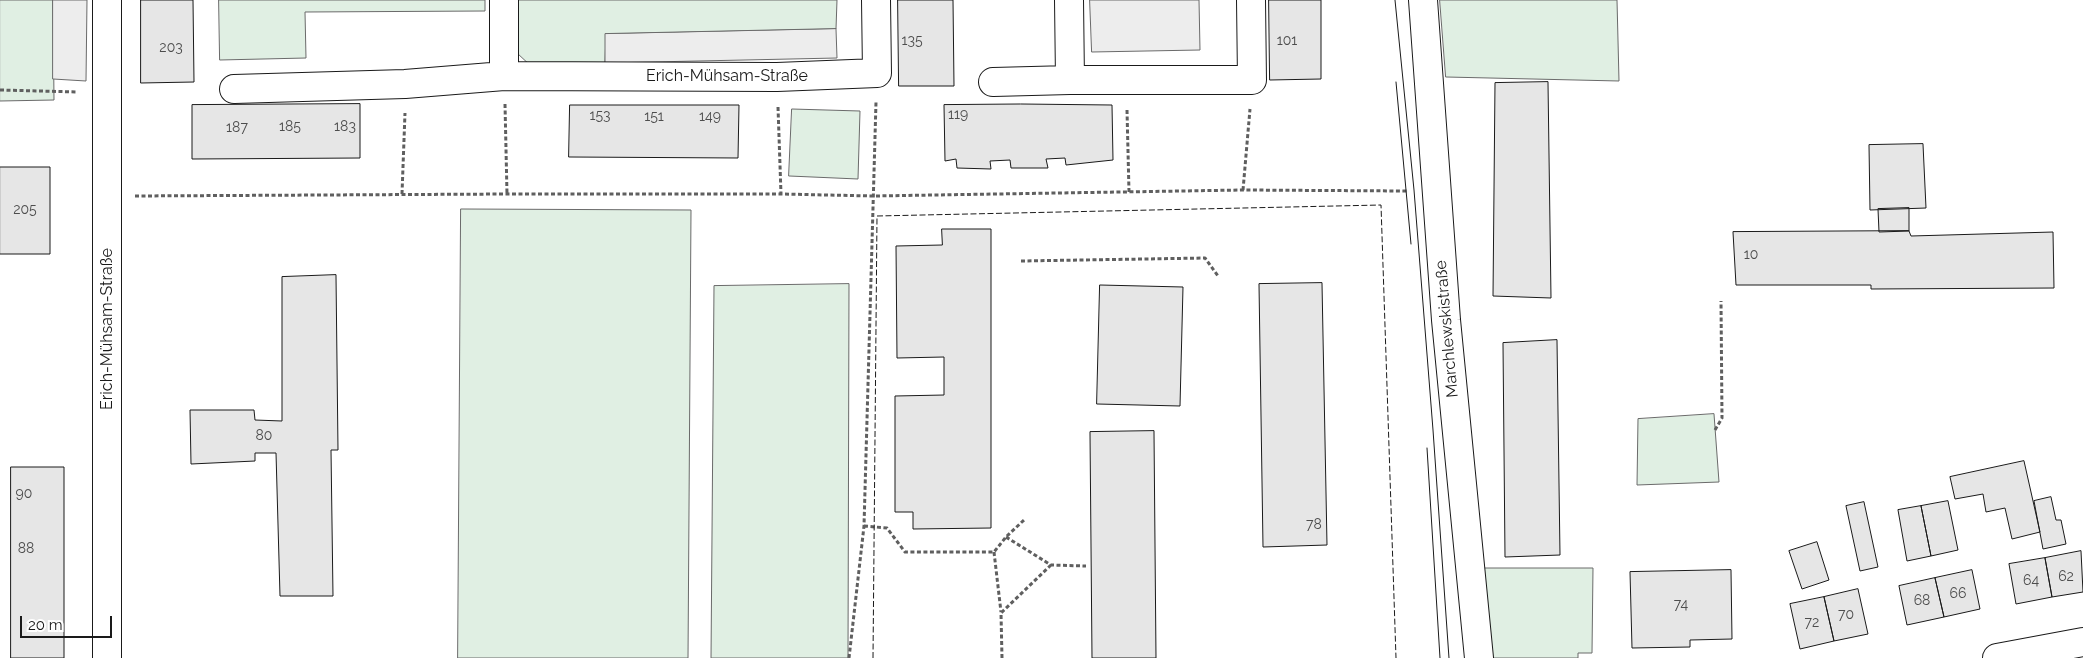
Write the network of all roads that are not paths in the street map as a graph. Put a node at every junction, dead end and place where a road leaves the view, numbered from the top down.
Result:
1 (107, 0) edge
2 (504, 0) edge
3 (876, 0) edge
4 (1069, 0) edge
5 (1251, 0) edge
6 (1423, 0) edge
7 (504, 76) junction
8 (1070, 80) junction
9 (993, 82) dead end
10 (234, 89) dead end
11 (2083, 642) edge
12 (107, 658) edge
13 (1479, 658) edge
14 (1997, 658) edge

1 - 12 street, Erich-Mühsam-Straße
2 - 7 street
3 - 7 street, Erich-Mühsam-Straße
4 - 8 street
5 - 8 street
6 - 13 street, Marchlewskistraße
7 - 10 street, Erich-Mühsam-Straße
8 - 9 street
11 - 14 street

